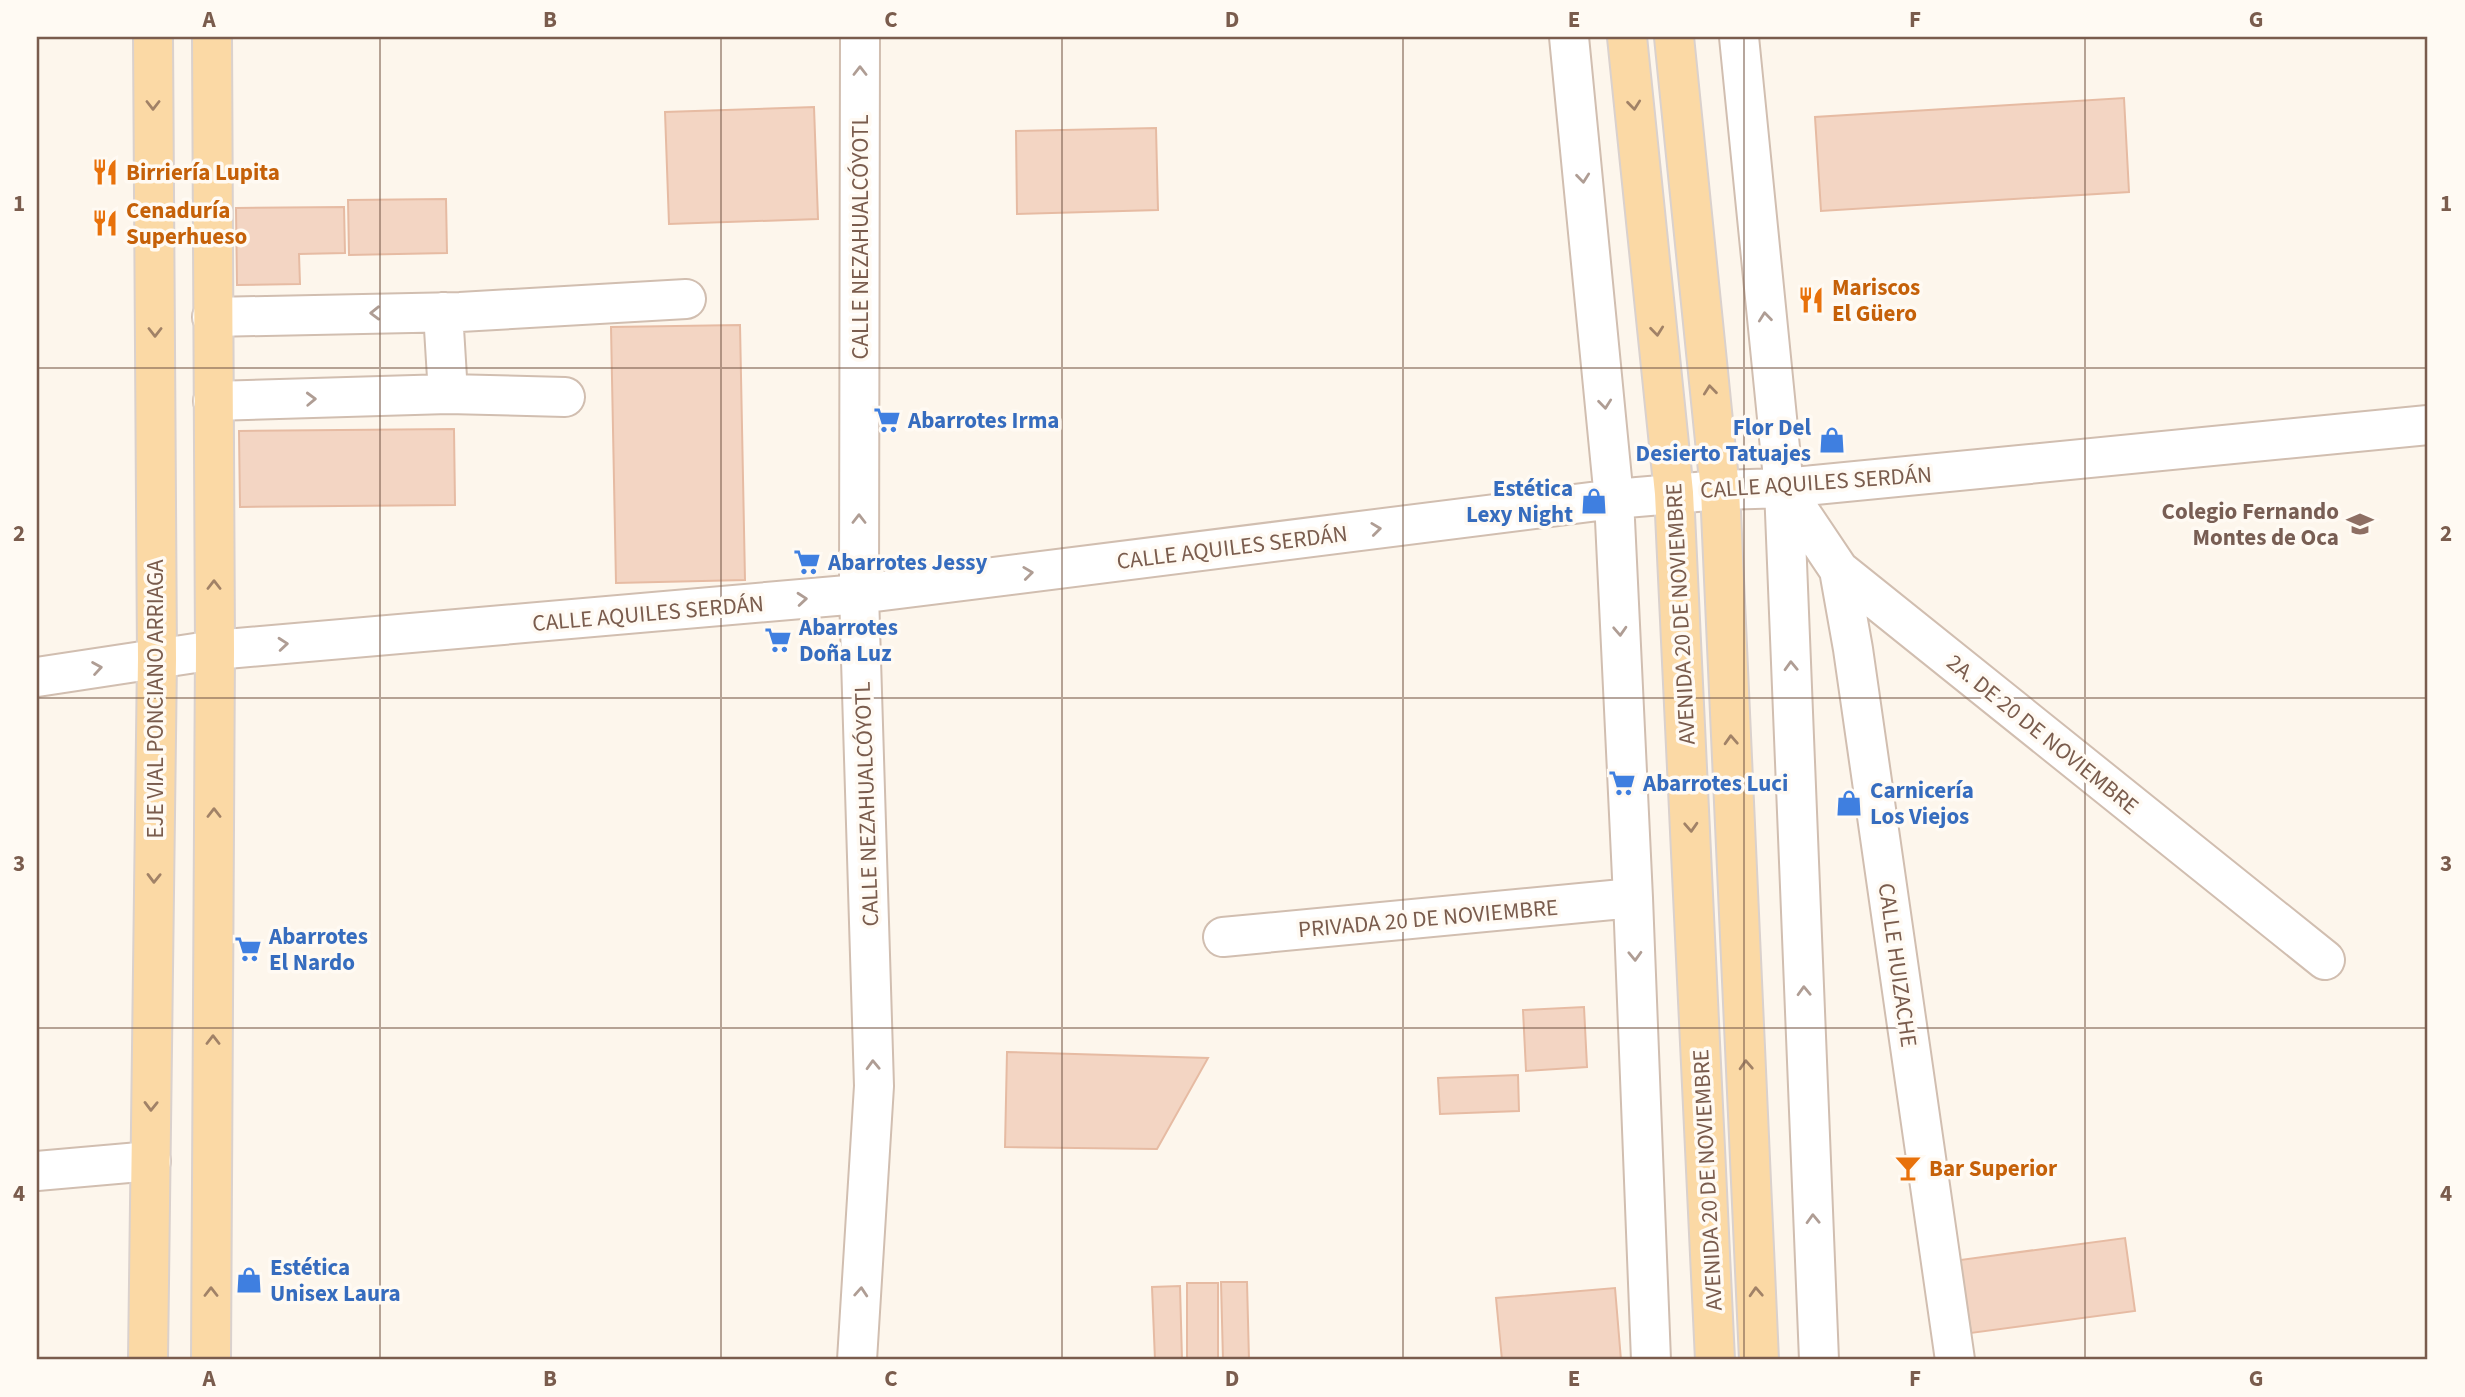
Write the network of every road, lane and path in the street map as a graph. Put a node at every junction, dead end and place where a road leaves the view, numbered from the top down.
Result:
1 (153, 37) edge
2 (212, 37) edge
3 (860, 37) edge
4 (1569, 37) edge
5 (1627, 37) edge
6 (1674, 37) edge
7 (1739, 37) edge
8 (686, 299) dead end
9 (443, 312) junction
10 (212, 317) junction
11 (448, 394) junction
12 (565, 397) dead end
13 (213, 401) junction
14 (2428, 425) edge
15 (1784, 488) junction
16 (1720, 489) junction
17 (1674, 494) junction
18 (1614, 499) junction
19 (1839, 570) junction
20 (859, 594) junction
21 (215, 650) junction
22 (157, 659) junction
23 (37, 677) edge
24 (1633, 898) junction
25 (1223, 937) dead end
26 (2325, 960) dead end
27 (151, 1161) junction
28 (37, 1171) edge
29 (148, 1360) edge
30 (211, 1360) edge
31 (857, 1360) edge
32 (1651, 1360) edge
33 (1715, 1360) edge
34 (1759, 1360) edge
35 (1819, 1360) edge
36 (1955, 1360) edge

1 -> 22 main road, EJE VIAL PONCIANO ARRIAGA
2 - 10 main road
20 -> 3 street, CALLE NEZAHUALCÓYOTL
4 -> 18 street
5 -> 17 main road, AVENIDA 20 DE NOVIEMBRE
16 -> 6 main road, AVENIDA 20 DE NOVIEMBRE
15 -> 7 street
8 - 9 street
9 -> 10 street
9 - 11 street
10 - 13 main road
11 - 12 street
13 -> 11 street
21 -> 13 main road
14 - 15 street, CALLE AQUILES SERDÁN
15 - 16 street, CALLE AQUILES SERDÁN
15 - 19 street, 2A. DE 20 DE NOVIEMBRE
35 -> 15 street
16 - 17 street, CALLE AQUILES SERDÁN
34 -> 16 main road, AVENIDA 20 DE NOVIEMBRE
17 - 18 street, CALLE AQUILES SERDÁN
17 -> 33 main road, AVENIDA 20 DE NOVIEMBRE
20 -> 18 street, CALLE AQUILES SERDÁN
18 -> 24 street
19 - 26 street, 2A. DE 20 DE NOVIEMBRE
19 - 36 street, CALLE HUIZACHE
21 -> 20 street, CALLE AQUILES SERDÁN
31 -> 20 street, CALLE NEZAHUALCÓYOTL
21 - 22 street, CALLE AQUILES SERDÁN
30 -> 21 main road
23 -> 22 street, CALLE AQUILES SERDÁN
22 -> 27 main road, EJE VIAL PONCIANO ARRIAGA
24 - 25 street, PRIVADA 20 DE NOVIEMBRE
24 -> 32 street
27 - 28 street
27 - 29 main road, EJE VIAL PONCIANO ARRIAGA

